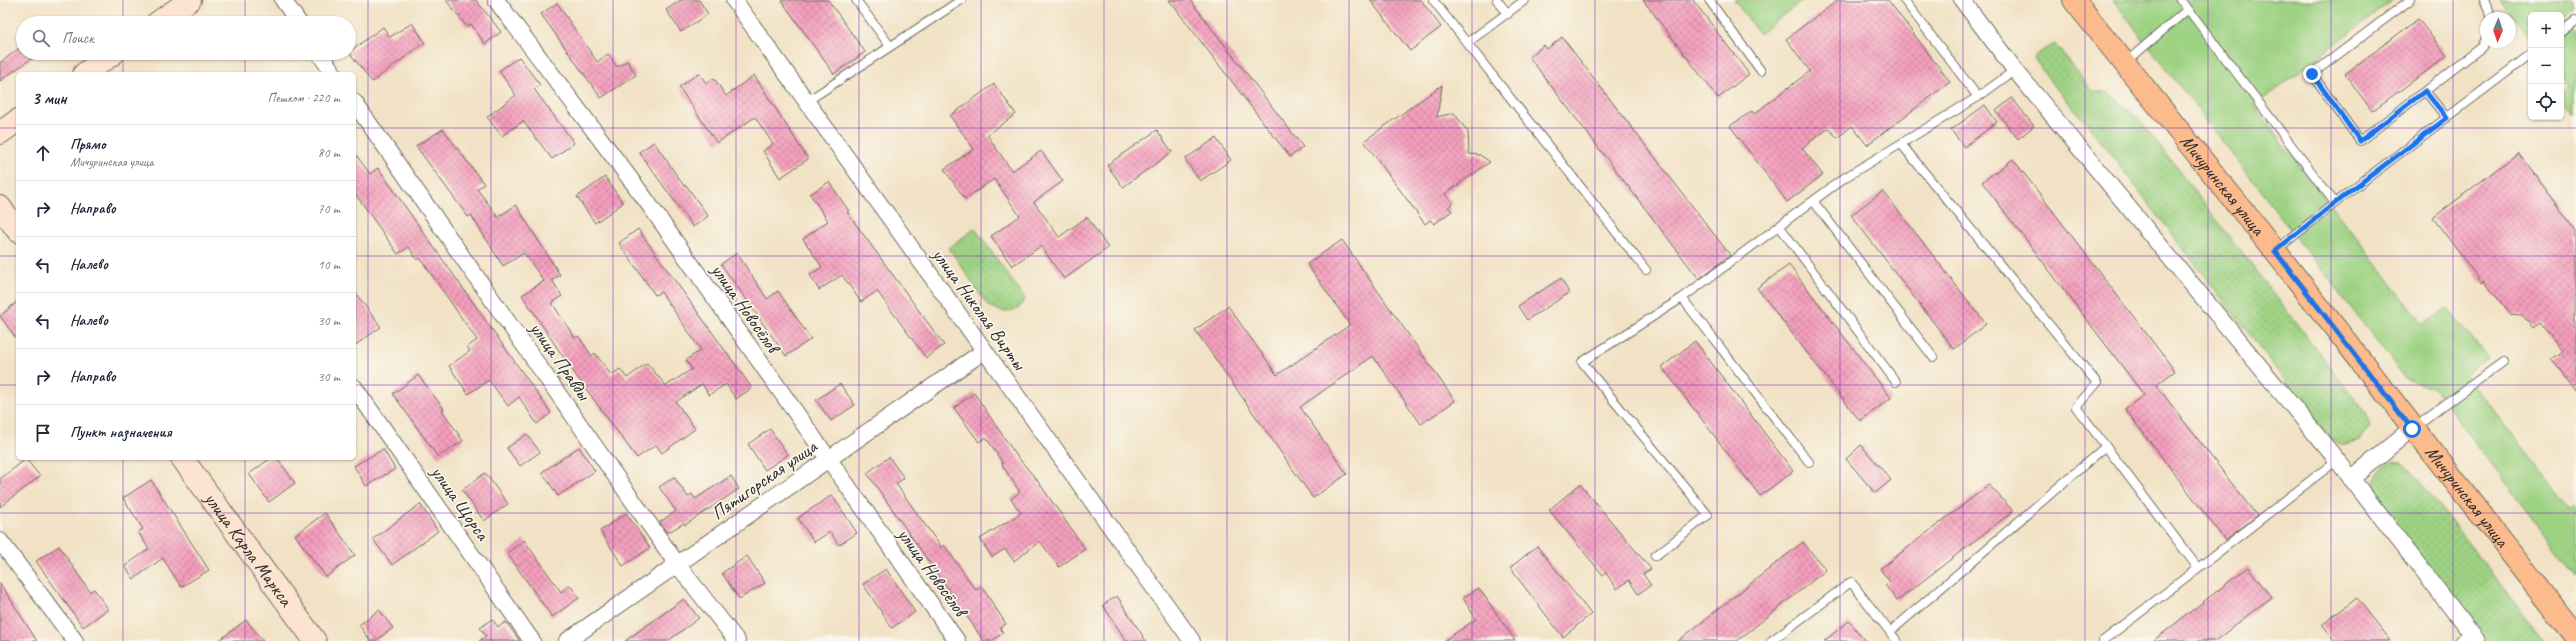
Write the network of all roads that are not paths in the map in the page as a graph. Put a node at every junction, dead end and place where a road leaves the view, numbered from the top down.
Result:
1 (190, 0) edge
2 (284, 0) edge
3 (496, 0) edge
4 (734, 0) edge
5 (856, 0) edge
6 (961, 0) edge
7 (1433, 0) edge
8 (1497, 0) edge
9 (1525, 0) edge
10 (1709, 0) edge
11 (1904, 0) edge
12 (1962, 0) edge
13 (2074, 0) edge
14 (2182, 0) edge
15 (2410, 0) edge
16 (2484, 0) edge
17 (2188, 9) junction
18 (2489, 12) edge
19 (1508, 14) junction
20 (167, 16) edge
21 (294, 16) edge
22 (2576, 20) edge
23 (2564, 30) edge
24 (1467, 42) junction
25 (890, 46) junction
26 (2481, 48) edge
27 (2528, 56) edge
28 (104, 60) edge
29 (324, 60) edge
30 (2124, 64) junction
31 (2015, 70) junction
32 (1761, 71) dead end
33 (87, 72) edge
34 (333, 72) edge
35 (2425, 91) junction
36 (1978, 97) junction
37 (806, 102) junction
38 (356, 105) edge
39 (2447, 118) junction
40 (16, 121) edge
41 (0, 133) edge
42 (1902, 145) junction
43 (1814, 202) junction
44 (2335, 203) junction
45 (1780, 227) junction
46 (2275, 251) junction
47 (1646, 270) dead end
48 (1682, 298) junction
49 (984, 351) junction
50 (1933, 357) dead end
51 (2503, 362) dead end
52 (1896, 382) dead end
53 (356, 390) edge
54 (2412, 429) junction
55 (2105, 447) junction
56 (183, 460) edge
57 (828, 460) junction
58 (2337, 460) junction
59 (1809, 462) dead end
60 (2351, 479) junction
61 (0, 541) edge
62 (1655, 556) dead end
63 (677, 564) junction
64 (2198, 568) junction
65 (1890, 632) junction
66 (2576, 636) edge
67 (2469, 638) edge
68 (75, 641) edge
69 (314, 641) edge
70 (532, 641) edge
71 (567, 641) edge
72 (737, 641) edge
73 (957, 641) edge
74 (1192, 641) edge
75 (1771, 641) edge
76 (1897, 641) edge
77 (2103, 641) edge

1 - 20 main road
2 - 21 street
3 - 57 street, улица Новосёлов
4 - 37 street, улица Николая Вирты
5 - 25 lane
6 - 25 lane
7 - 24 lane
8 - 19 lane
9 - 19 lane
10 - 32 lane
11 - 36 lane
12 - 31 street
13 - 30 main road, Мичуринская улица
14 - 17 lane
15 - 35 lane
16 - 18 lane
17 - 30 lane
17 - 44 lane
19 - 24 lane
22 - 23 lane
24 - 47 lane
25 - 37 lane
26 - 35 lane
27 - 39 lane
28 - 33 main road
29 - 34 street
30 - 46 main road, Мичуринская улица
31 - 36 lane
31 - 58 street
35 - 39 lane
36 - 42 lane
37 - 49 street, улица Николая Вирты
38 - 63 street, улица Правды
39 - 44 lane
40 - 41 main road
42 - 43 lane
42 - 55 lane
43 - 45 lane
43 - 50 lane
44 - 46 lane
45 - 48 lane
45 - 52 lane
46 - 54 main road, Мичуринская улица
48 - 59 lane
48 - 62 lane
49 - 57 street, Пятигорская улица
49 - 74 street, улица Николая Вирты
51 - 54 lane
53 - 70 street, улица Щорса
54 - 60 street
54 - 66 main road, Мичуринская улица
55 - 64 lane
55 - 65 lane
56 - 69 main road, улица Карла Маркса
57 - 63 street, Пятигорская улица
57 - 73 street, улица Новосёлов
58 - 60 street
58 - 64 lane
60 - 67 street
61 - 68 street
63 - 71 street, Пятигорская улица
63 - 72 street, улица Правды
64 - 77 lane
65 - 75 lane
65 - 76 lane

